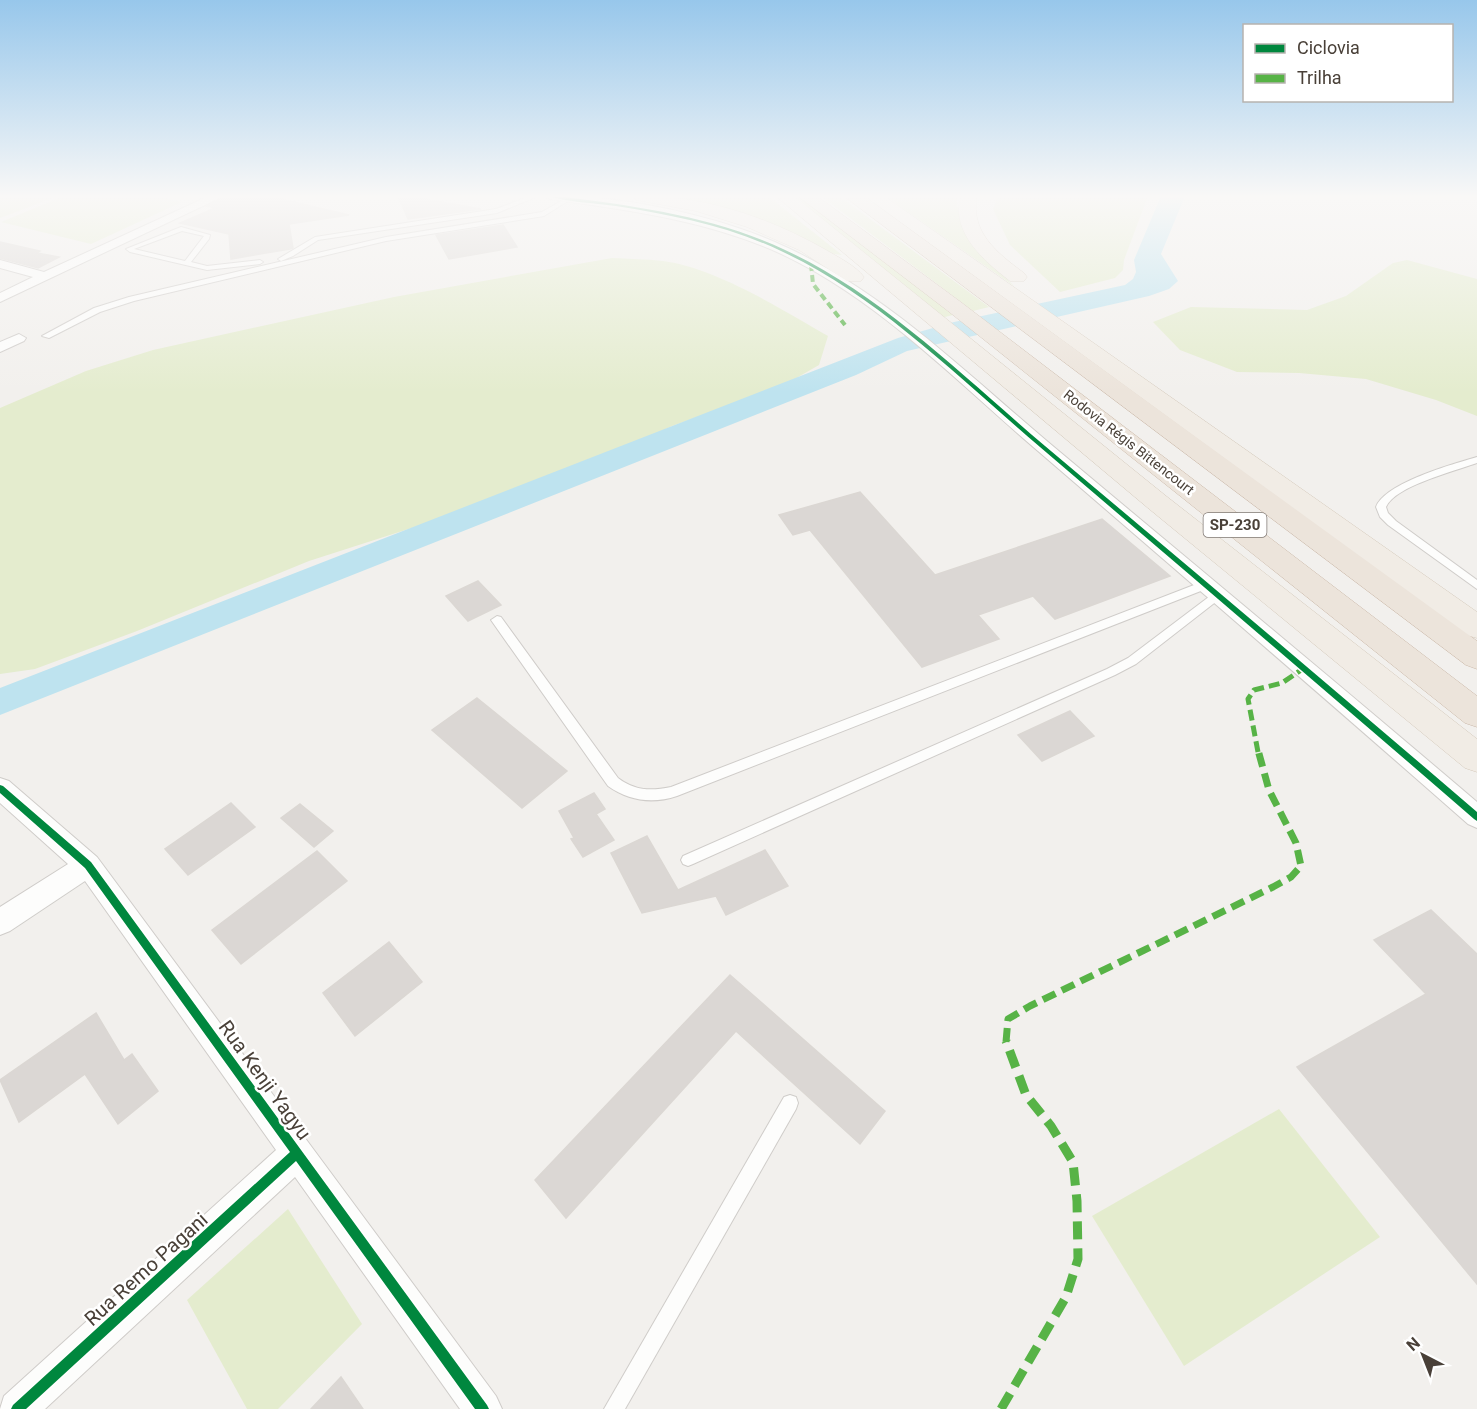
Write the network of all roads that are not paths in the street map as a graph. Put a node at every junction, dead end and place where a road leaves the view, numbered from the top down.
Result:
1 (78, 262) edge
2 (177, 262) edge
3 (263, 262) edge
4 (290, 262) edge
5 (806, 262) edge
6 (831, 262) edge
7 (852, 262) edge
8 (895, 262) edge
9 (951, 262) edge
10 (957, 262) edge
11 (999, 262) edge
12 (0, 264) edge
13 (186, 264) joint
14 (46, 277) junction
15 (1000, 295) junction
16 (0, 298) edge
17 (910, 318) junction
18 (1049, 321) junction
19 (46, 336) dead end
20 (19, 338) dead end
21 (947, 347) junction
22 (0, 348) edge
23 (1477, 460) edge
24 (1477, 585) edge
25 (1212, 589) junction
26 (497, 620) dead end
27 (1477, 627) edge
28 (1477, 657) edge
29 (1477, 714) edge
30 (1477, 758) edge
31 (0, 788) edge
32 (1477, 817) edge
33 (688, 860) dead end
34 (88, 865) junction
35 (0, 922) edge
36 (790, 1103) dead end
37 (297, 1153) junction
38 (16, 1409) edge
39 (483, 1409) edge
40 (614, 1409) edge

1 - 14 street
2 - 13 lane
3 - 13 lane
4 - 19 lane
5 - 17 street
6 - 17 main road
7 - 17 main road
8 - 29 highway, Rodovia Régis Bittencourt / SP-230
9 - 15 highway, Rodovia Régis Bittencourt / SP-230
10 - 15 main road
11 - 18 main road
12 - 14 street
14 - 16 street
15 - 18 highway, Rodovia Régis Bittencourt / SP-230
17 - 21 main road
18 - 27 main road
18 - 28 highway, Rodovia Régis Bittencourt / SP-230
20 - 22 street
21 - 25 street
21 - 30 main road
23 - 24 lane
25 - 26 lane
25 - 32 street
25 - 33 lane
31 - 34 street, Rua Kenji Yagyu
34 - 35 street
34 - 37 street, Rua Kenji Yagyu
36 - 40 lane
37 - 38 street, Rua Remo Pagani
37 - 39 street, Rua Kenji Yagyu

